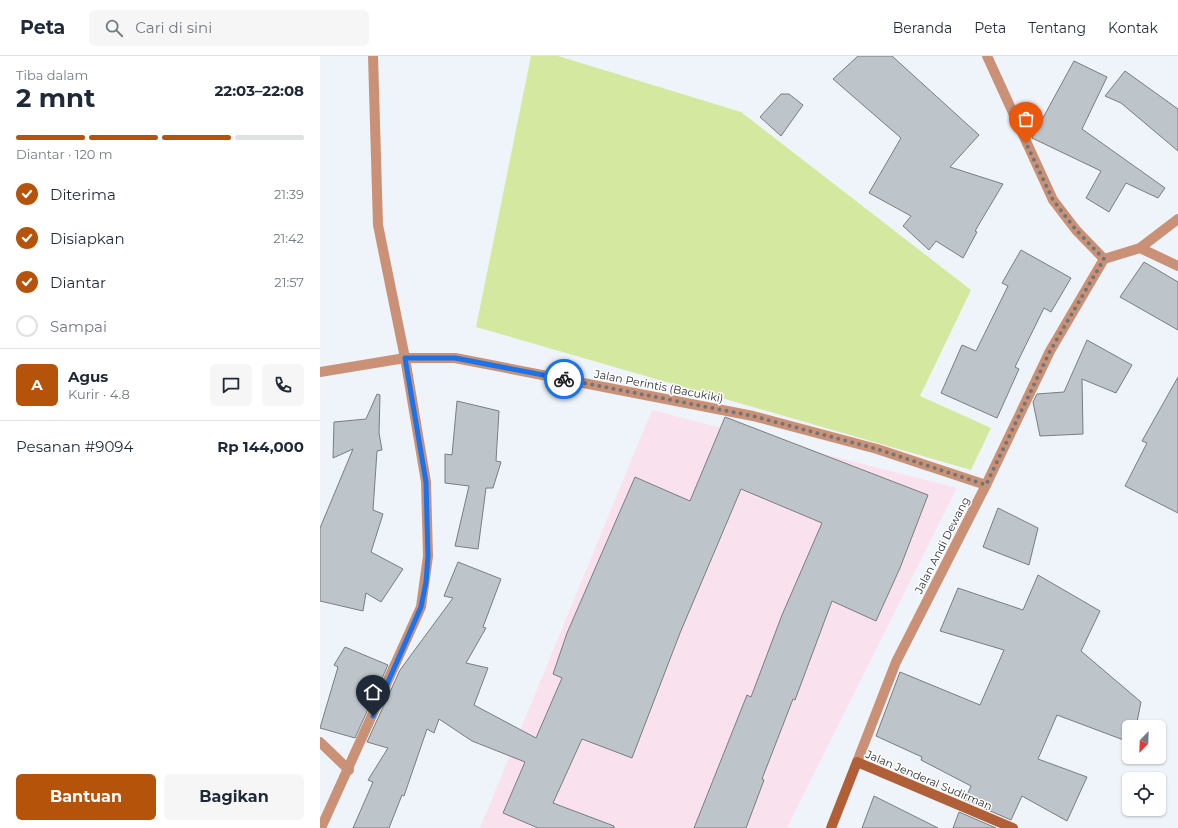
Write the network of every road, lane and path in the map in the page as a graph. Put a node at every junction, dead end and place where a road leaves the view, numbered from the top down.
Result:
1 (373, 56) edge
2 (987, 56) edge
3 (1178, 219) edge
4 (1140, 248) junction
5 (1104, 259) junction
6 (1178, 266) edge
7 (405, 358) junction
8 (320, 372) edge
9 (986, 485) junction
10 (320, 742) edge
11 (857, 762) junction
12 (349, 770) junction
13 (321, 828) edge
14 (831, 828) edge
15 (1013, 828) edge

1 - 7 street
2 - 5 street
3 - 4 street
4 - 5 street
4 - 6 street
5 - 9 street, Jalan Andi Dewang
7 - 8 street, Jalan Perintis (Bacukiki)
7 - 9 street, Jalan Perintis (Bacukiki)
7 - 12 street
9 - 11 street, Jalan Andi Dewang
10 - 12 street
11 - 14 main road, Jalan Jenderal Sudirman
11 - 15 main road, Jalan Jenderal Sudirman
12 - 13 street

